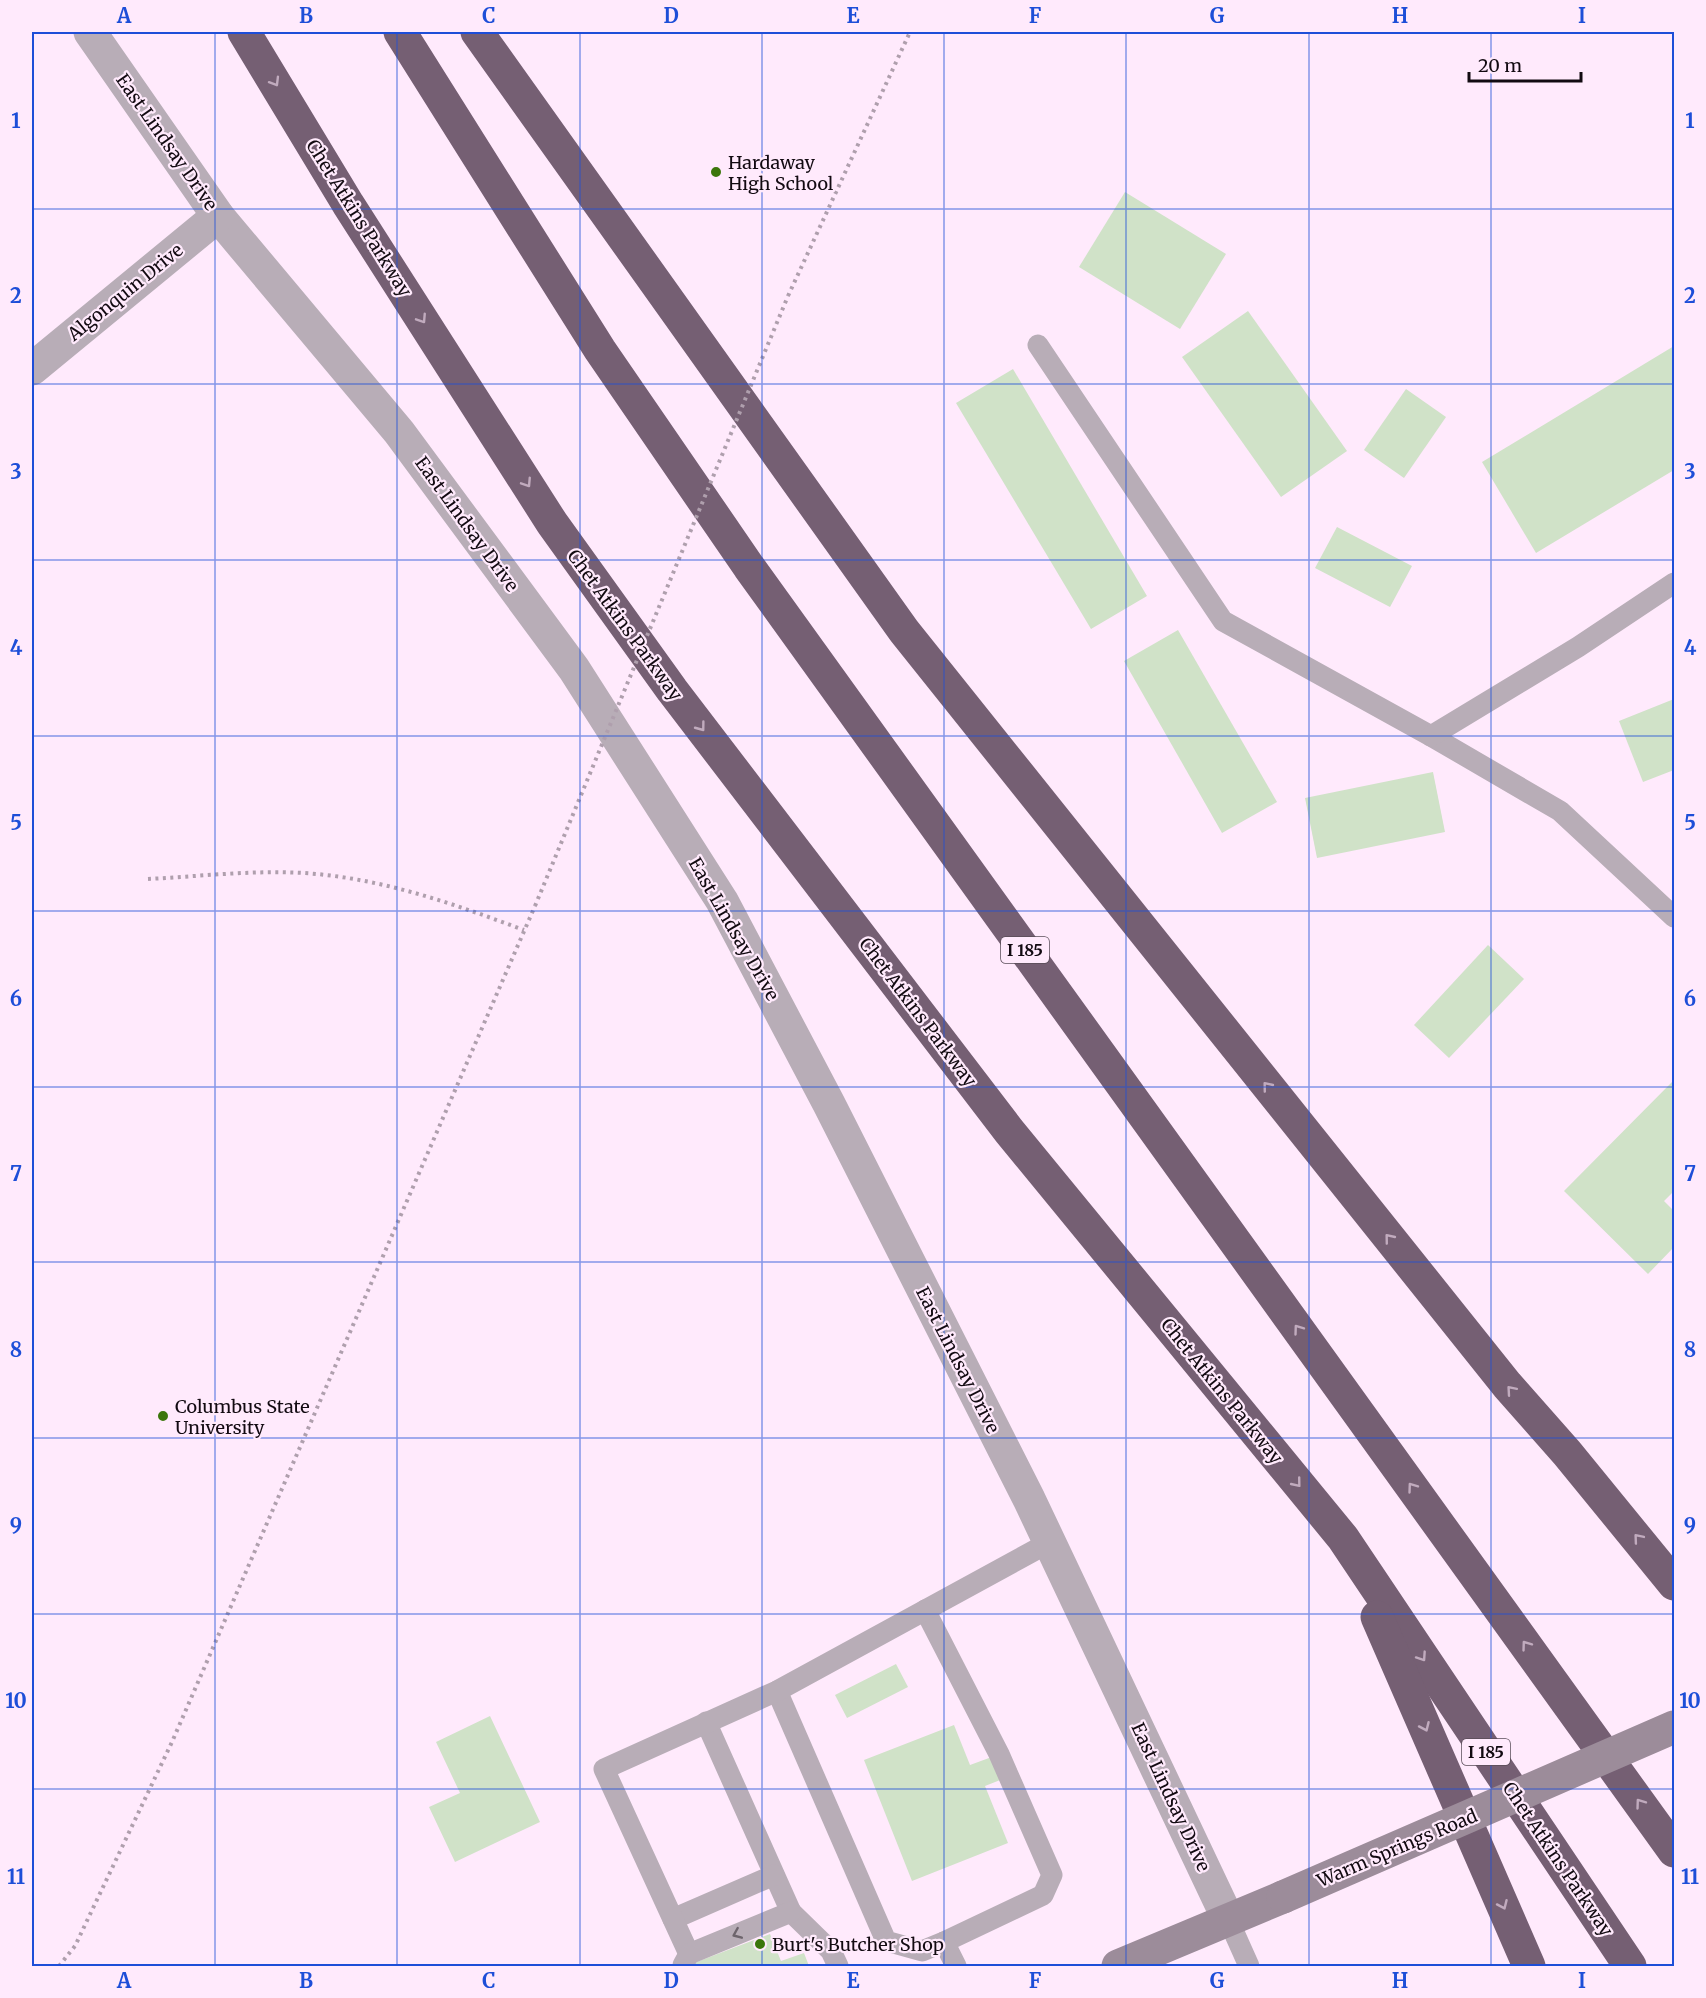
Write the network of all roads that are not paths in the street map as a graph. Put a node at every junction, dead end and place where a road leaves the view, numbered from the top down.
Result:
1 (90, 32) edge
2 (244, 32) edge
3 (400, 32) edge
4 (477, 32) edge
5 (218, 216) junction
6 (1038, 345) dead end
7 (32, 369) edge
8 (1674, 583) edge
9 (1431, 736) junction
10 (1674, 917) edge
11 (1343, 1538) junction
12 (1050, 1542) junction
13 (1674, 1584) edge
14 (925, 1610) junction
15 (777, 1691) junction
16 (706, 1722) junction
17 (1674, 1727) edge
18 (1674, 1851) edge
19 (774, 1875) junction
20 (791, 1912) junction
21 (673, 1919) junction
22 (1228, 1919) junction
23 (944, 1942) junction
24 (685, 1960) edge
25 (838, 1966) edge
26 (956, 1966) edge
27 (1118, 1966) edge
28 (1248, 1966) edge
29 (1529, 1966) edge
30 (1630, 1966) edge

1 - 5 street, East Lindsay Drive
2 -> 11 highway, Chet Atkins Parkway / I 185
18 -> 3 highway, I 185
13 -> 4 highway
5 - 7 street, Algonquin Drive
5 - 12 street, East Lindsay Drive
6 - 9 lane
8 - 9 lane
9 - 10 lane
11 -> 29 highway
11 -> 30 highway, Chet Atkins Parkway / I 185
12 - 14 lane
12 - 22 street, East Lindsay Drive
14 - 15 lane
14 - 23 lane
15 - 16 lane
15 - 23 lane
16 - 19 lane
16 - 21 lane
17 - 22 main road, Warm Springs Road, bridge
19 - 20 lane
19 - 21 lane
20 -> 24 lane
20 - 25 lane
21 - 24 lane
22 - 27 main road, Warm Springs Road
22 - 28 lane
23 - 26 lane

